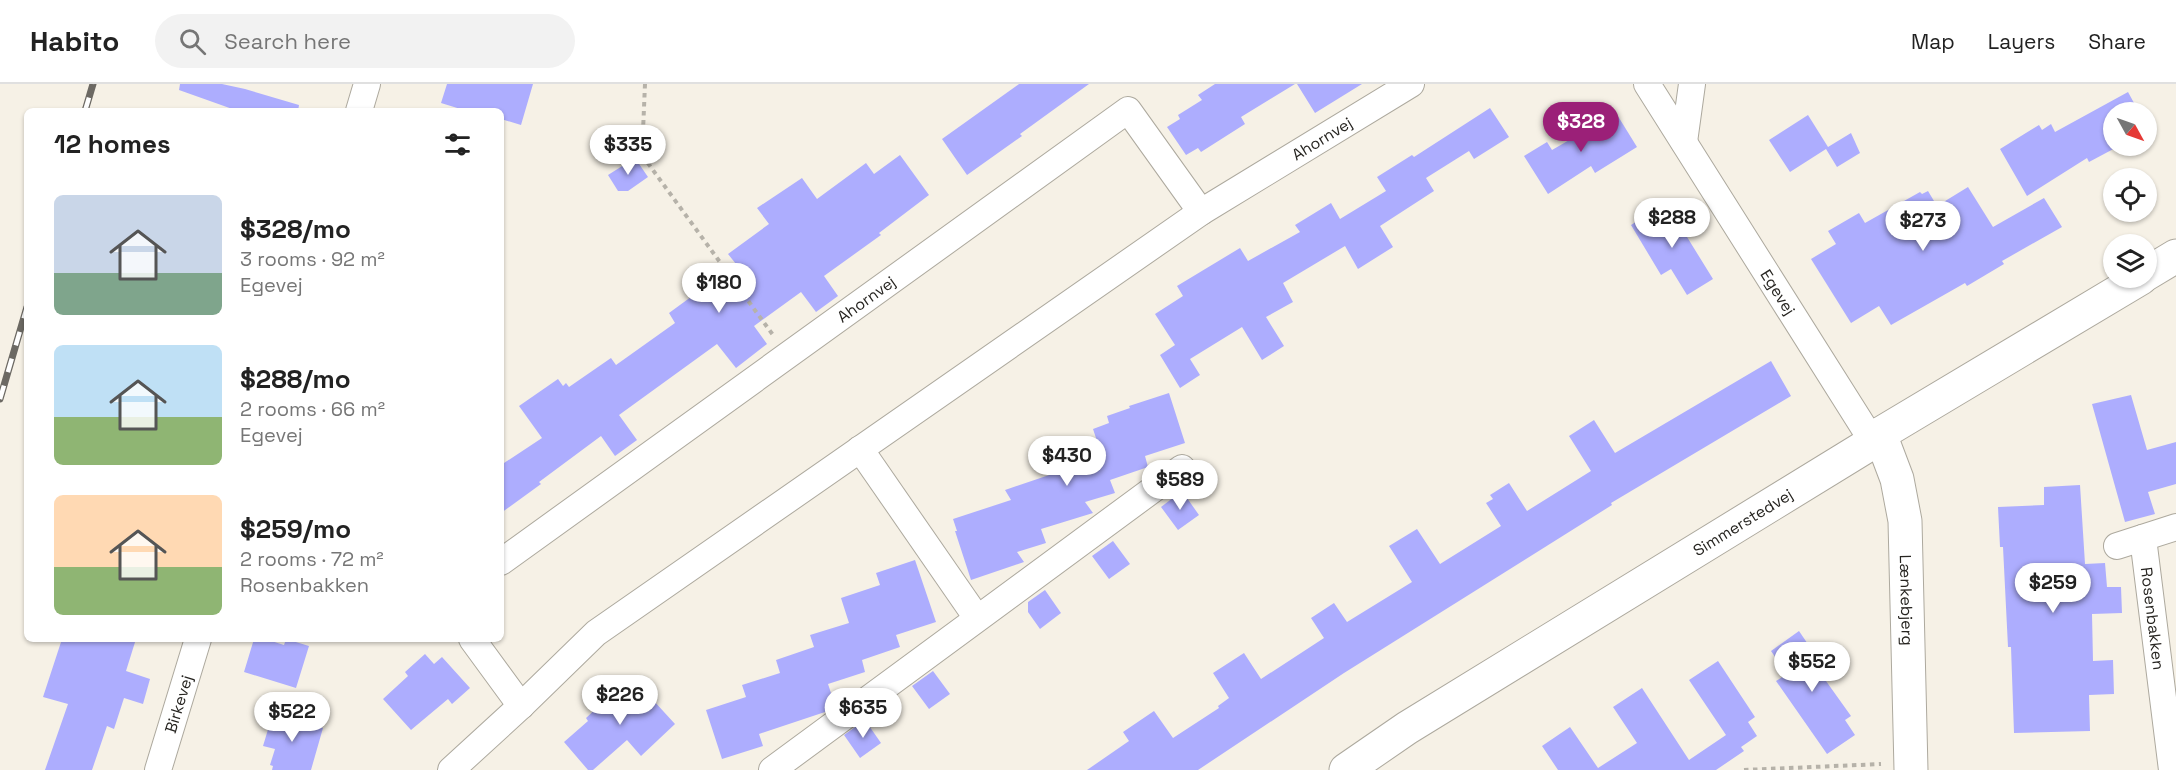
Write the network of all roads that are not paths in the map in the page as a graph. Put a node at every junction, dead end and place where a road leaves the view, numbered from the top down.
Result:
1 (368, 84) edge
2 (1411, 84) edge
3 (1647, 84) edge
4 (1692, 84) edge
5 (360, 108) edge
6 (1684, 142) junction
7 (1202, 212) junction
8 (2176, 256) edge
9 (2157, 267) edge
10 (2124, 288) edge
11 (1876, 438) junction
12 (860, 449) junction
13 (1182, 468) dead end
14 (2176, 527) edge
15 (2143, 538) junction
16 (2117, 546) dead end
17 (504, 560) edge
18 (977, 618) junction
19 (197, 642) edge
20 (474, 642) edge
21 (521, 706) junction
22 (1910, 767) edge
23 (158, 770) edge
24 (451, 770) edge
25 (772, 770) edge
26 (1346, 770) edge
27 (2172, 770) edge

1 - 5 street
2 - 7 street, Ahornvej
3 - 6 street, Egevej
4 - 6 street
6 - 11 street, Egevej
7 - 12 street, Ahornvej
7 - 17 street, Ahornvej
8 - 9 street
10 - 11 street, Simmerstedvej
11 - 22 street, Lænkebjerg
11 - 26 street, Simmerstedvej
12 - 18 street
12 - 21 street, Ahornvej
13 - 18 street
14 - 15 street
15 - 16 street
15 - 27 street, Rosenbakken
18 - 25 street
19 - 23 street, Birkevej
20 - 21 street
21 - 24 street, Ahornvej

